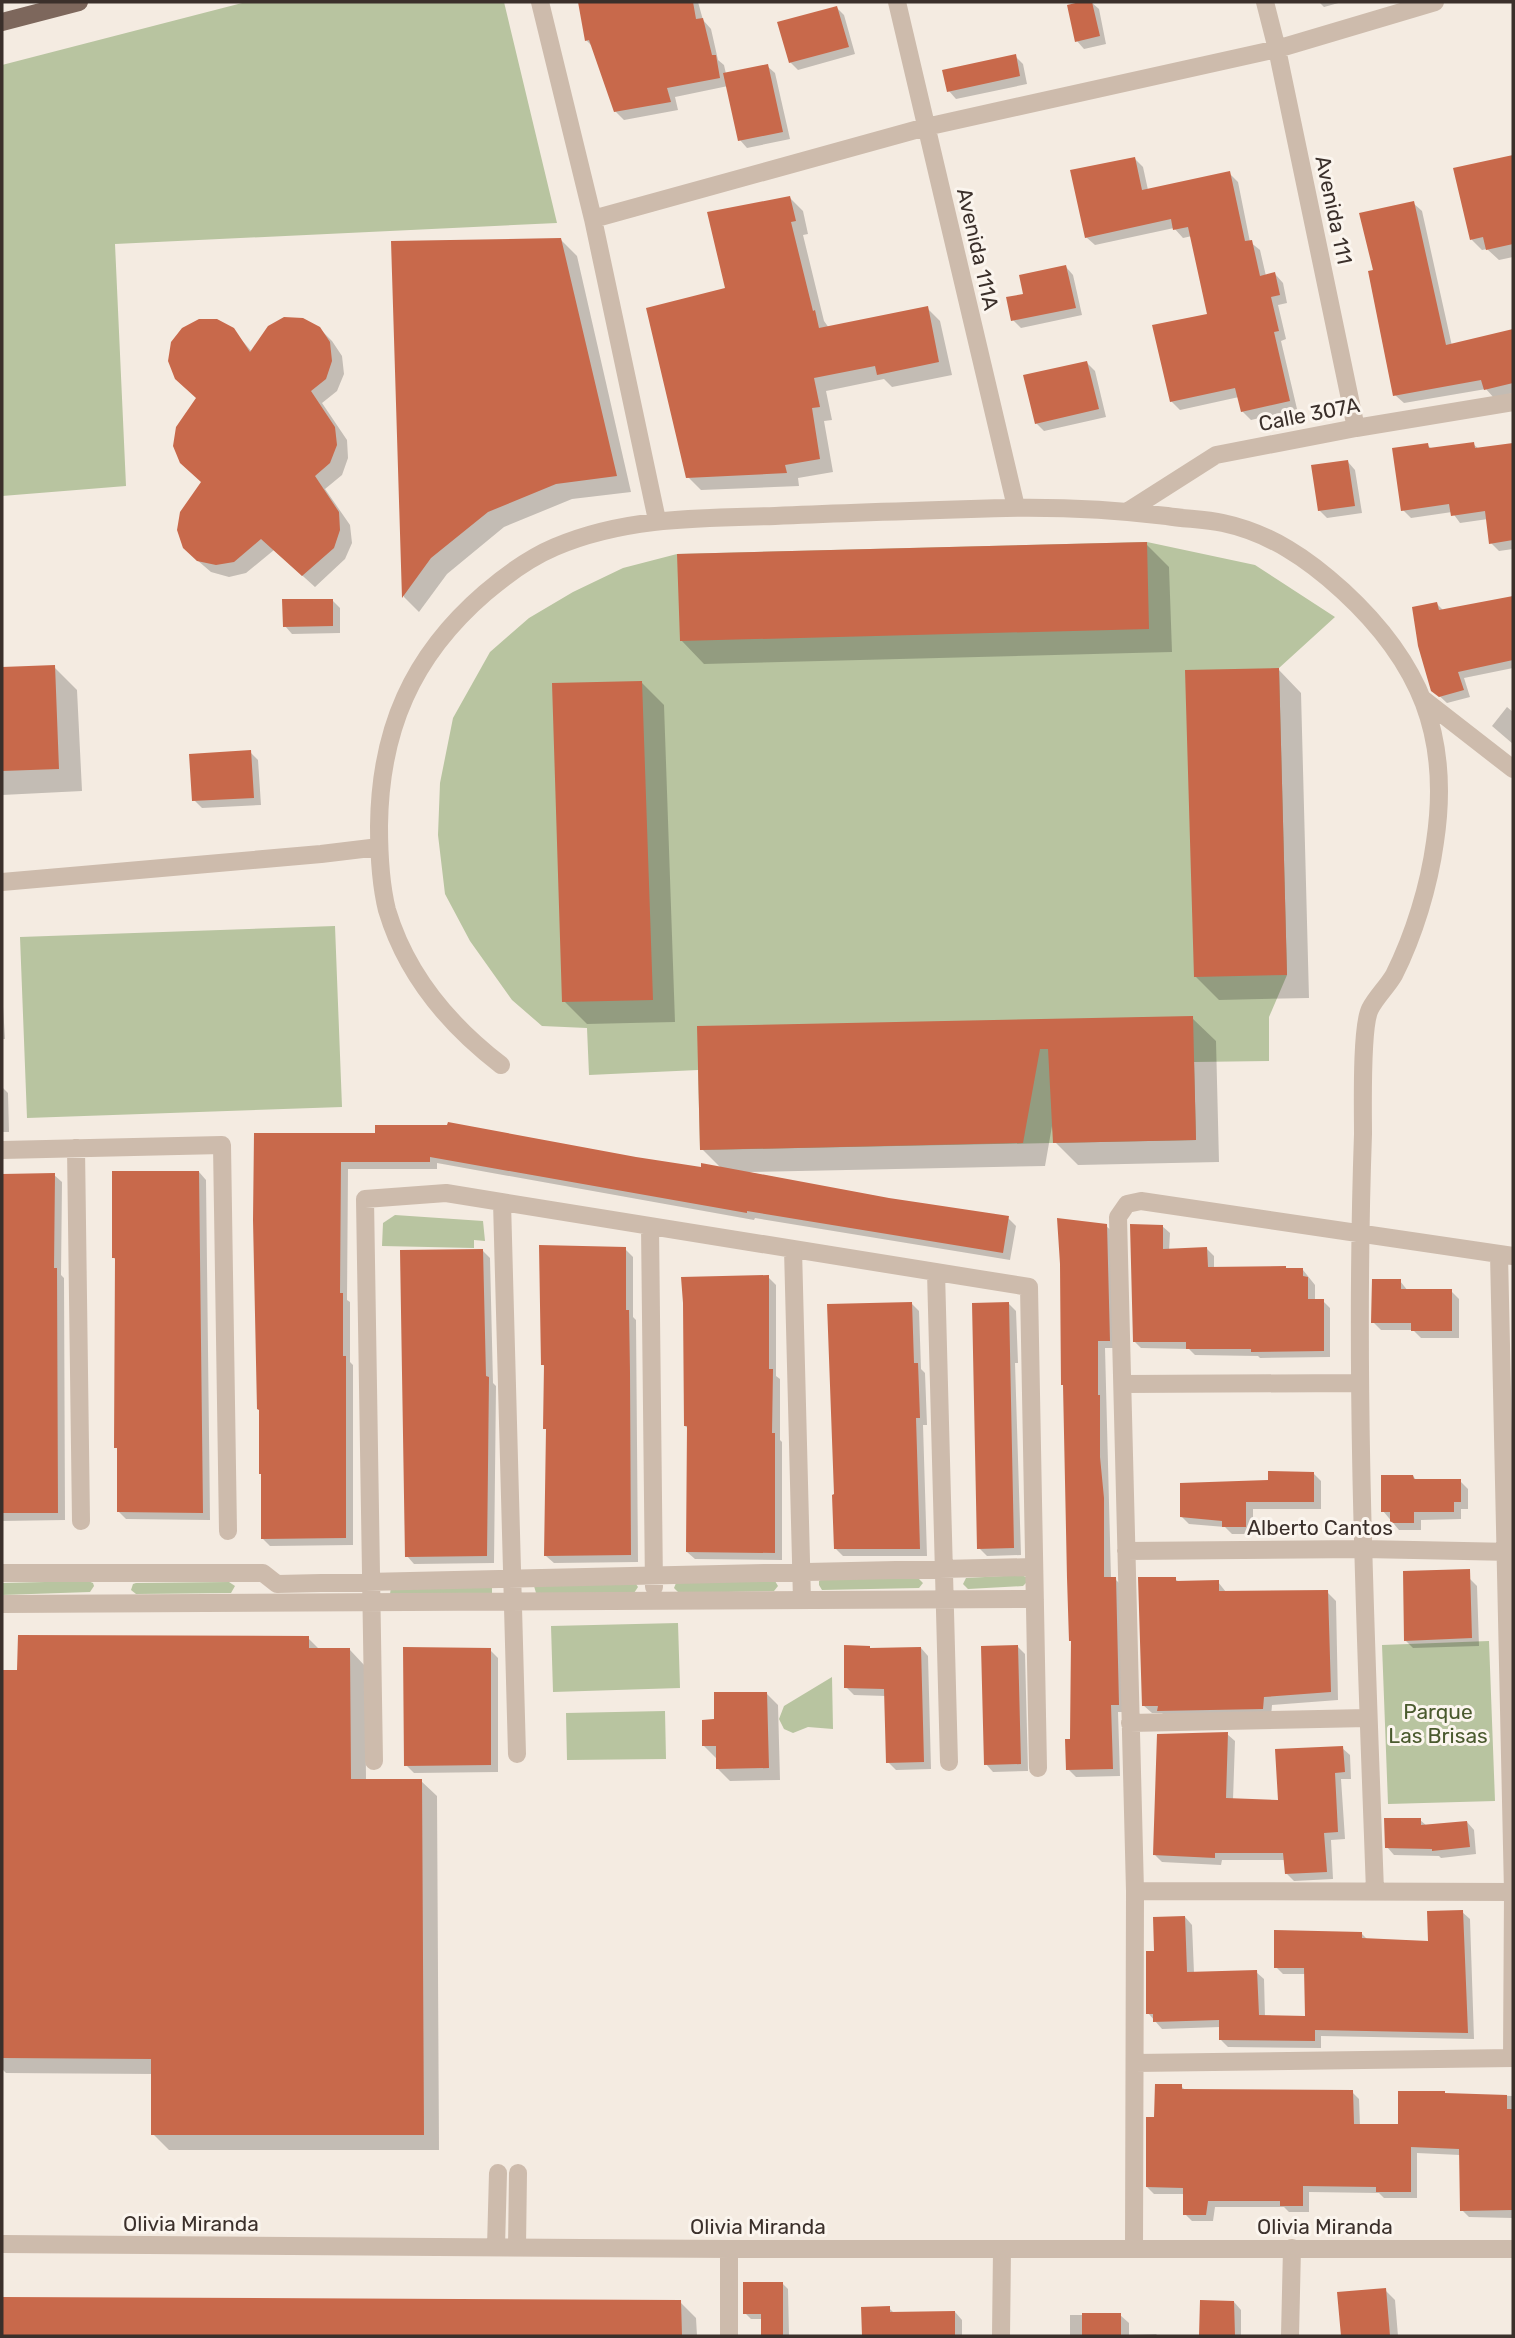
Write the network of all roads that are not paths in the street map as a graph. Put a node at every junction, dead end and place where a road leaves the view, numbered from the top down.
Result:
1 (79, 2) edge
2 (540, 2) edge
3 (897, 2) edge
4 (1265, 2) edge
5 (1435, 2) edge
6 (2, 22) edge
7 (1277, 49) junction
8 (926, 127) junction
9 (593, 219) junction
10 (1513, 402) edge
11 (1356, 428) junction
12 (1016, 507) junction
13 (1128, 511) junction
14 (657, 520) junction
15 (1423, 699) junction
16 (1513, 769) edge
17 (379, 846) junction
18 (2, 882) edge
19 (501, 1065) dead end
20 (76, 1148) junction
21 (2, 1150) edge
22 (502, 1202) junction
23 (650, 1226) junction
24 (1359, 1231) junction
25 (793, 1249) junction
26 (1506, 1255) edge
27 (936, 1272) junction
28 (1360, 1383) junction
29 (1124, 1384) junction
30 (80, 1521) dead end
31 (228, 1531) dead end
32 (1364, 1549) junction
33 (1126, 1551) junction
34 (1509, 1552) edge
35 (1034, 1567) junction
36 (945, 1569) junction
37 (800, 1572) junction
38 (2, 1573) edge
39 (112, 1573) junction
40 (655, 1575) junction
41 (511, 1578) junction
42 (370, 1582) junction
43 (945, 1599) junction
44 (1035, 1599) junction
45 (802, 1600) junction
46 (513, 1601) junction
47 (654, 1601) junction
48 (372, 1602) junction
49 (114, 1603) junction
50 (2, 1604) edge
51 (1368, 1718) junction
52 (1130, 1723) junction
53 (1511, 1723) edge
54 (517, 1754) dead end
55 (374, 1761) dead end
56 (949, 1762) dead end
57 (1038, 1768) dead end
58 (1135, 1891) junction
59 (1374, 1891) junction
60 (1513, 1892) edge
61 (1513, 2058) edge
62 (1135, 2063) junction
63 (518, 2173) dead end
64 (498, 2174) dead end
65 (2, 2244) edge
66 (496, 2247) junction
67 (517, 2247) junction
68 (1134, 2248) junction
69 (1292, 2248) junction
70 (729, 2249) junction
71 (1002, 2249) junction
72 (1513, 2249) edge
73 (729, 2336) edge
74 (1001, 2336) edge
75 (1290, 2336) edge

1 - 6 main road
2 - 9 street
3 - 8 street, Avenida 111A
4 - 7 street, Avenida 111
5 - 7 street
7 - 8 street
7 - 11 street, Avenida 111
8 - 9 street
8 - 12 street, Avenida 111A
9 - 14 street
10 - 11 street, Calle 307A
11 - 13 street, Calle 307A
12 - 13 street
12 - 14 street
13 - 15 street
14 - 17 street
15 - 16 street
15 - 24 street
17 - 18 street
17 - 19 street
20 - 21 street
20 - 30 street
20 - 31 street
22 - 23 street
22 - 41 street
22 - 42 street
23 - 25 street
23 - 40 street
24 - 26 street
24 - 28 street
24 - 29 street
25 - 27 street
25 - 37 street
26 - 34 street
27 - 35 street
27 - 36 street
28 - 29 street
28 - 32 street
29 - 33 street
32 - 33 street, Alberto Cantos
32 - 34 street, Alberto Cantos
32 - 51 street
33 - 52 street
34 - 53 street
35 - 36 street
35 - 44 street
36 - 37 street
36 - 43 street
37 - 40 street
37 - 45 street
38 - 39 street
39 - 42 street
39 - 49 street
40 - 41 street
40 - 47 street
41 - 42 street
41 - 46 street
42 - 48 street
43 - 44 street
43 - 45 street
43 - 56 street
44 - 57 street
45 - 47 street
46 - 47 street
46 - 48 street
46 - 54 street
48 - 49 street
48 - 55 street
49 - 50 street
51 - 52 street
51 - 59 street
52 - 58 street
53 - 60 street
58 - 59 street
58 - 62 street
59 - 60 street
60 - 61 street
61 - 62 street
62 - 68 street
63 - 67 street
64 - 66 street
65 - 66 street, Olivia Miranda
66 - 67 street, Olivia Miranda
67 - 70 street, Olivia Miranda
68 - 69 street, Olivia Miranda
68 - 71 street, Olivia Miranda
69 - 72 street, Olivia Miranda
69 - 75 street
70 - 71 street, Olivia Miranda
70 - 73 street
71 - 74 street

